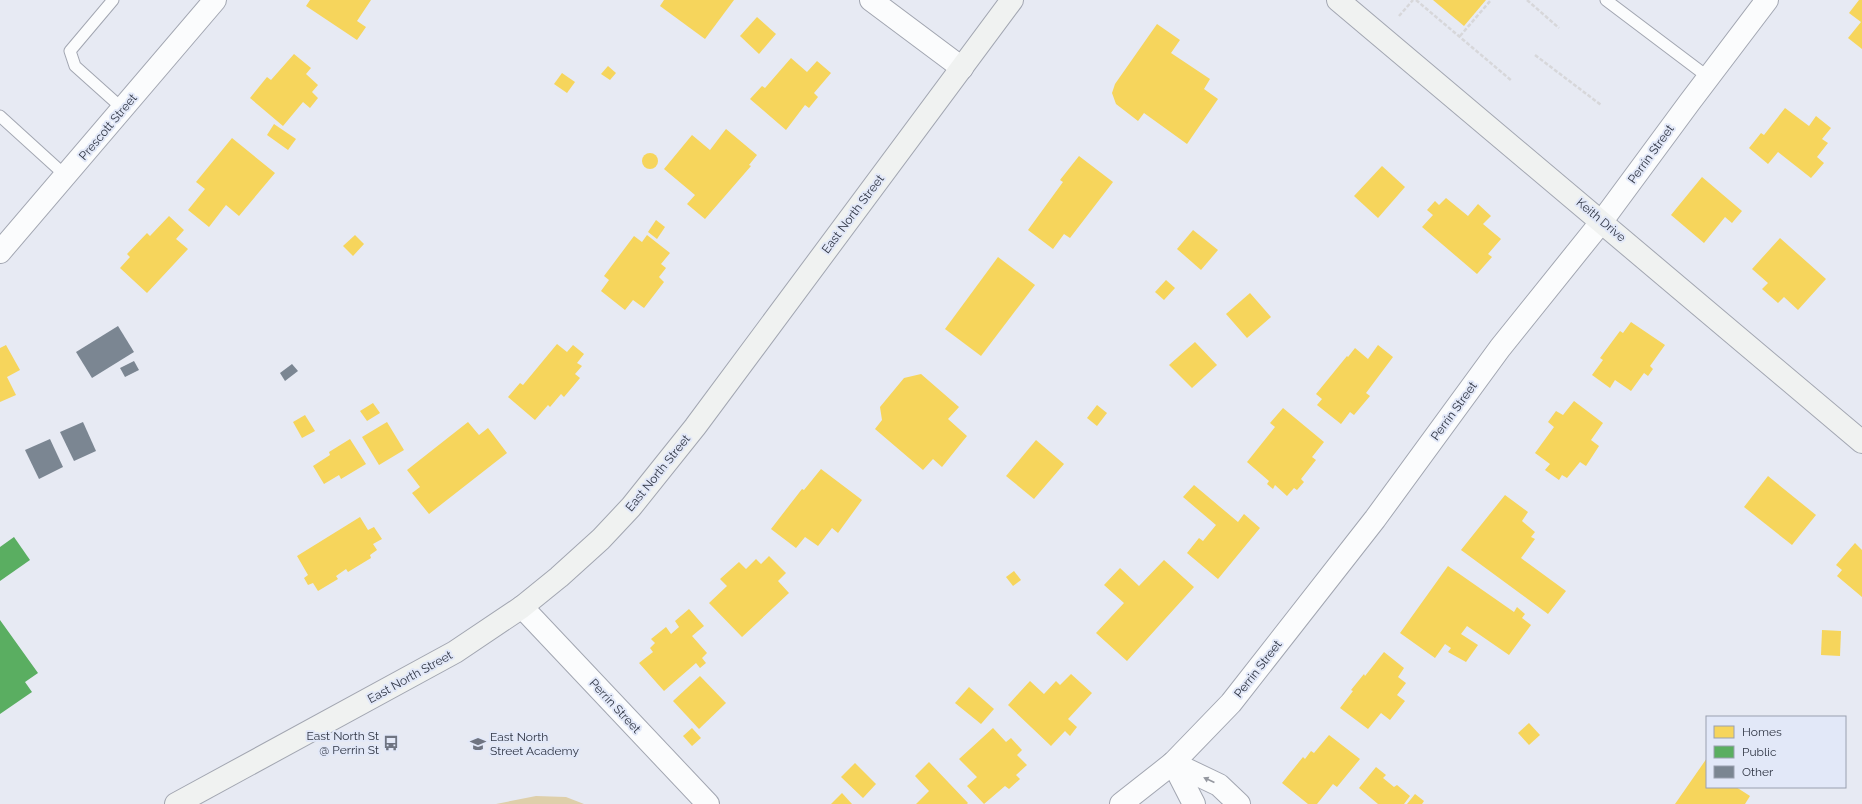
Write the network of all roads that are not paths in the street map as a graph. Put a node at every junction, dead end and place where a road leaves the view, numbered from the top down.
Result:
1 (113, 0) edge
2 (215, 0) edge
3 (871, 0) edge
4 (1012, 0) edge
5 (1338, 0) edge
6 (1606, 0) edge
7 (1767, 0) edge
8 (962, 68) junction
9 (1708, 76) junction
10 (123, 109) junction
11 (0, 116) edge
12 (66, 176) junction
13 (1602, 221) junction
14 (0, 252) edge
15 (1862, 442) edge
16 (522, 607) junction
17 (1173, 763) junction
18 (176, 804) edge
19 (708, 804) edge
20 (1121, 804) edge
21 (1194, 804) edge
22 (1239, 804) edge

1 - 10 lane
2 - 10 street, Prescott Street
3 - 8 street
4 - 8 main road, East North Street
5 - 13 main road, Keith Drive
6 - 9 lane
7 - 9 street, Perrin Street
8 - 16 main road, East North Street
9 - 13 street, Perrin Street
10 - 12 street, Prescott Street
11 - 12 lane
12 - 14 street, Prescott Street
13 - 15 main road, Keith Drive
13 - 17 street, Perrin Street
16 - 18 main road, East North Street
16 - 19 street, Perrin Street
17 - 20 street, Perrin Street
17 - 21 street
22 -> 17 street

